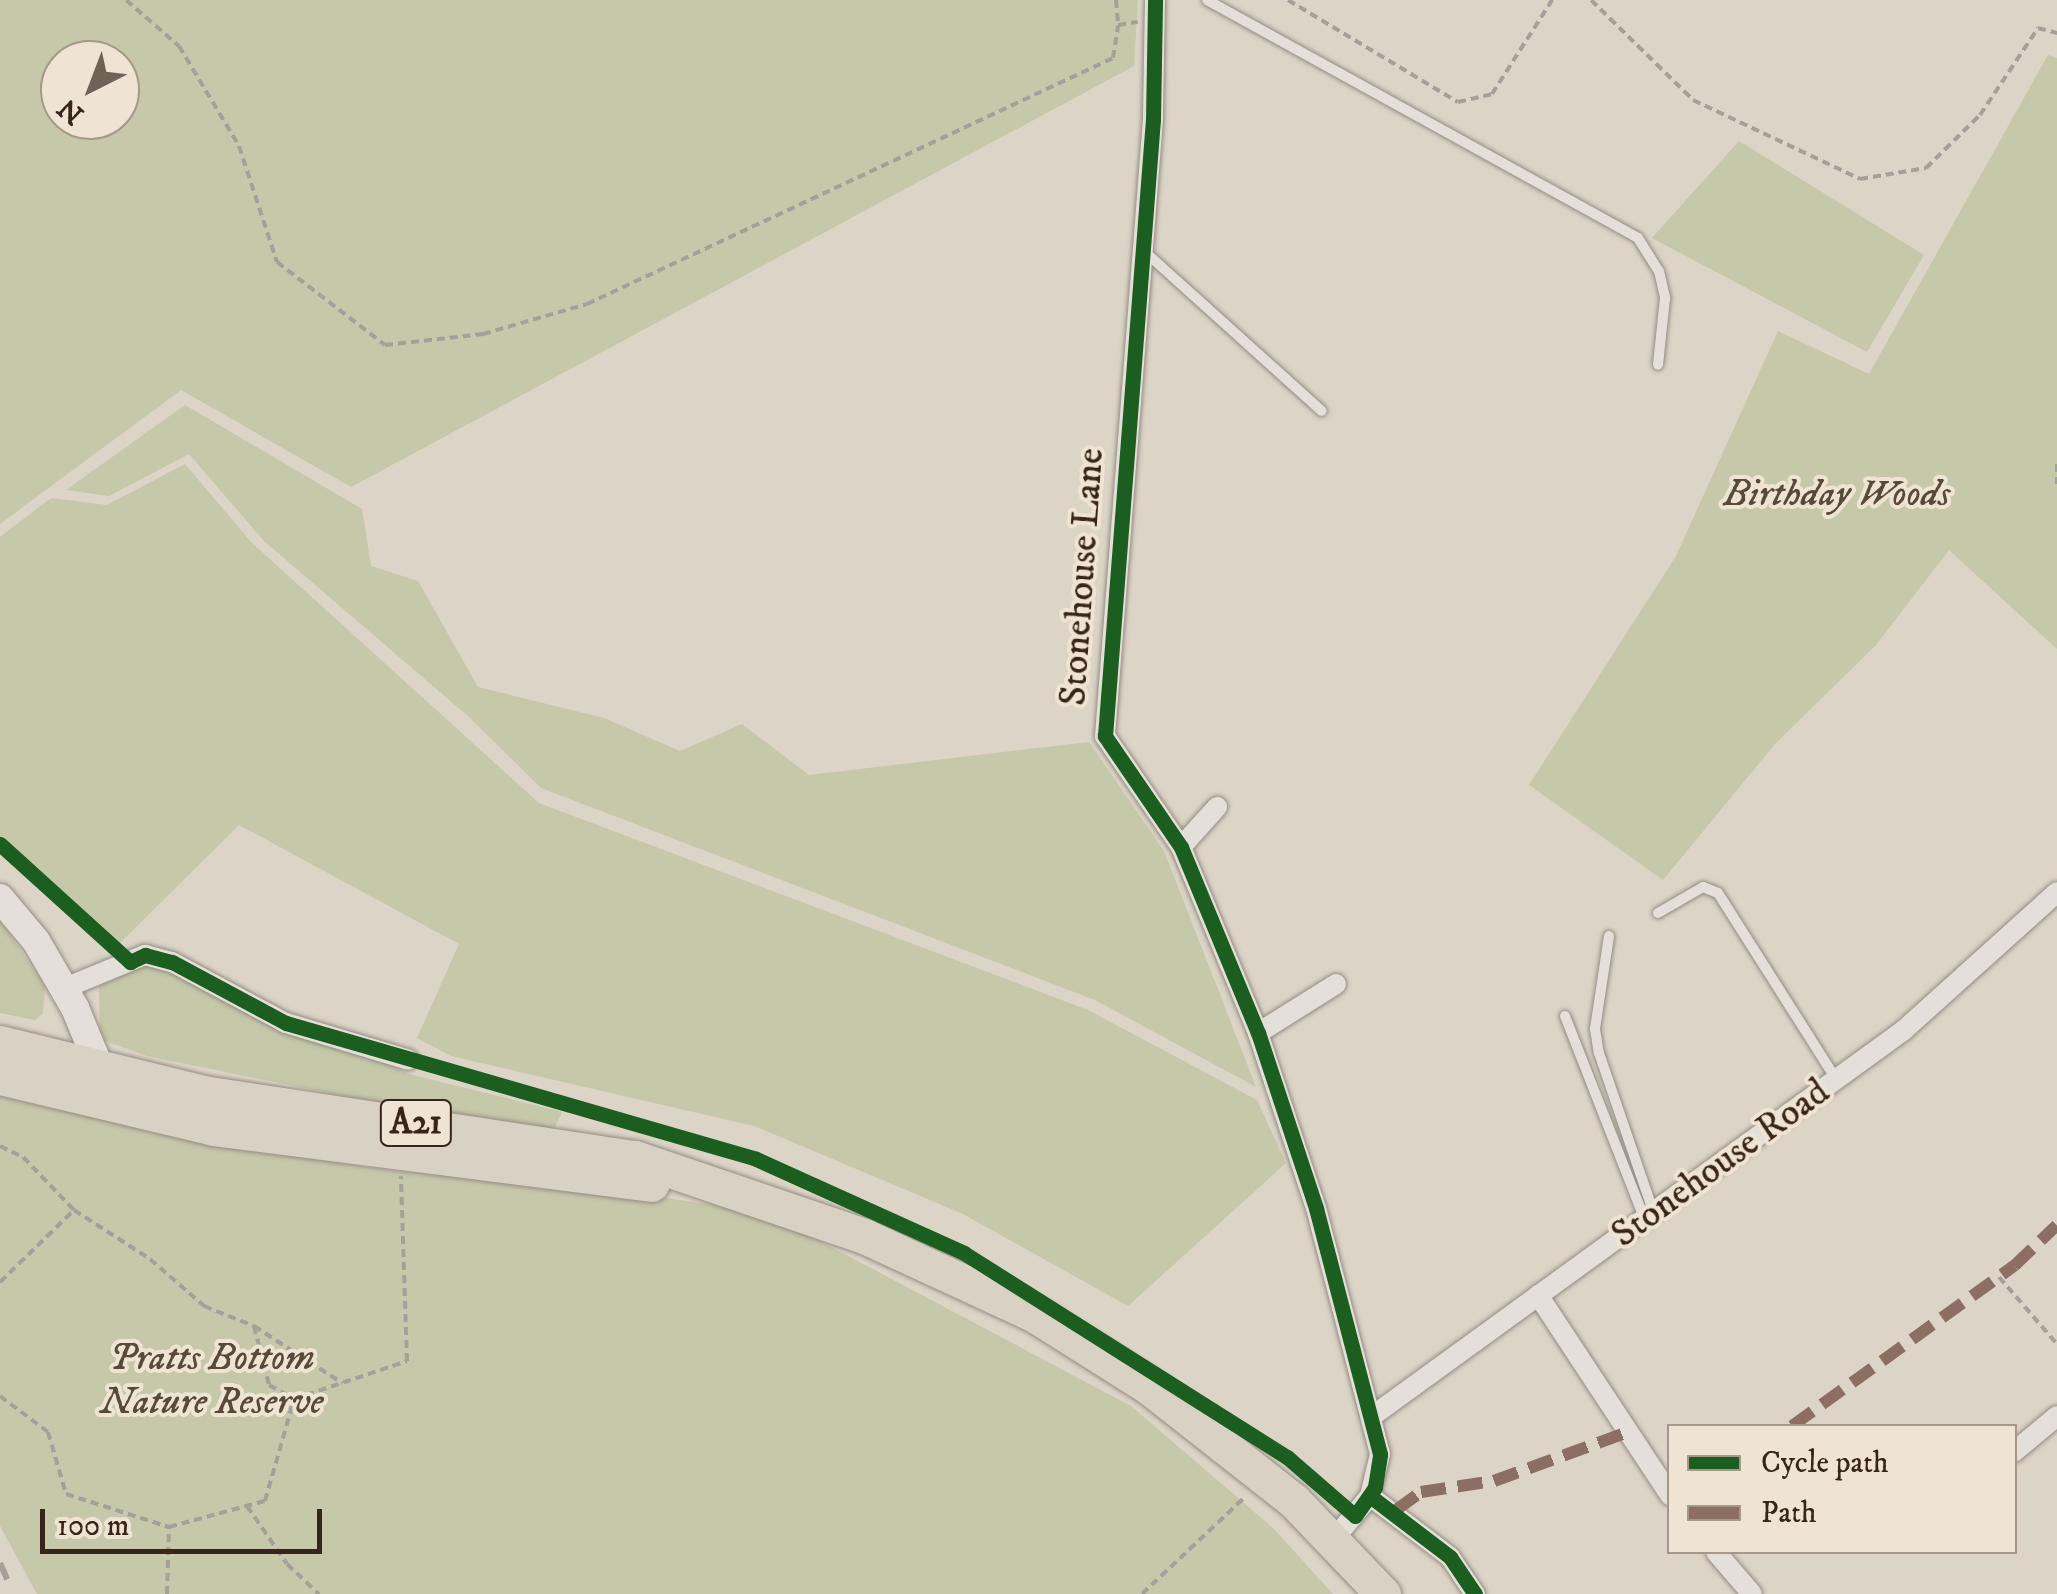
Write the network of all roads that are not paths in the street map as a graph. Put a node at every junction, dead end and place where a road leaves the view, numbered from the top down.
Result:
1 (1207, 0) edge
2 (1155, 10) edge
3 (1140, 247) junction
4 (1658, 365) dead end
5 (1322, 411) dead end
6 (1217, 807) dead end
7 (1181, 847) junction
8 (2057, 892) edge
9 (0, 898) edge
10 (1658, 913) dead end
11 (1609, 936) dead end
12 (1336, 984) dead end
13 (65, 988) junction
14 (1565, 1016) dead end
15 (1258, 1033) junction
16 (0, 1043) edge
17 (409, 1060) dead end
18 (90, 1068) junction
19 (0, 1077) edge
20 (1837, 1080) junction
21 (107, 1105) junction
22 (737, 1194) junction
23 (1650, 1218) junction
24 (1538, 1295) junction
25 (2057, 1416) edge
26 (1371, 1417) junction
27 (2017, 1449) edge
28 (1667, 1490) edge
29 (1370, 1496) junction
30 (1334, 1540) junction
31 (1718, 1554) edge
32 (1383, 1594) edge
33 (1474, 1594) edge
34 (1752, 1594) edge

1 - 4 lane
2 - 3 street, Stonehouse Lane
3 - 5 lane
3 - 7 street, Stonehouse Lane
6 - 7 street
7 - 15 street, Stonehouse Lane
8 - 20 street, Stonehouse Road
9 - 13 street
10 - 20 lane
11 - 23 lane
12 - 15 street
13 - 17 street
13 - 18 street
14 - 23 lane
15 - 26 street, Stonehouse Lane
16 - 18 highway, A21
18 - 21 street
18 - 22 highway, A21
19 - 21 highway, A21
20 - 23 street, Stonehouse Road
21 - 22 highway, A21
22 - 30 highway, A21
23 - 24 street, Stonehouse Road
24 - 26 street, Stonehouse Road
24 - 28 street
25 - 27 street
26 - 29 street, Stonehouse Lane
29 - 30 street
29 - 33 street
30 - 32 highway, A21
31 - 34 street

